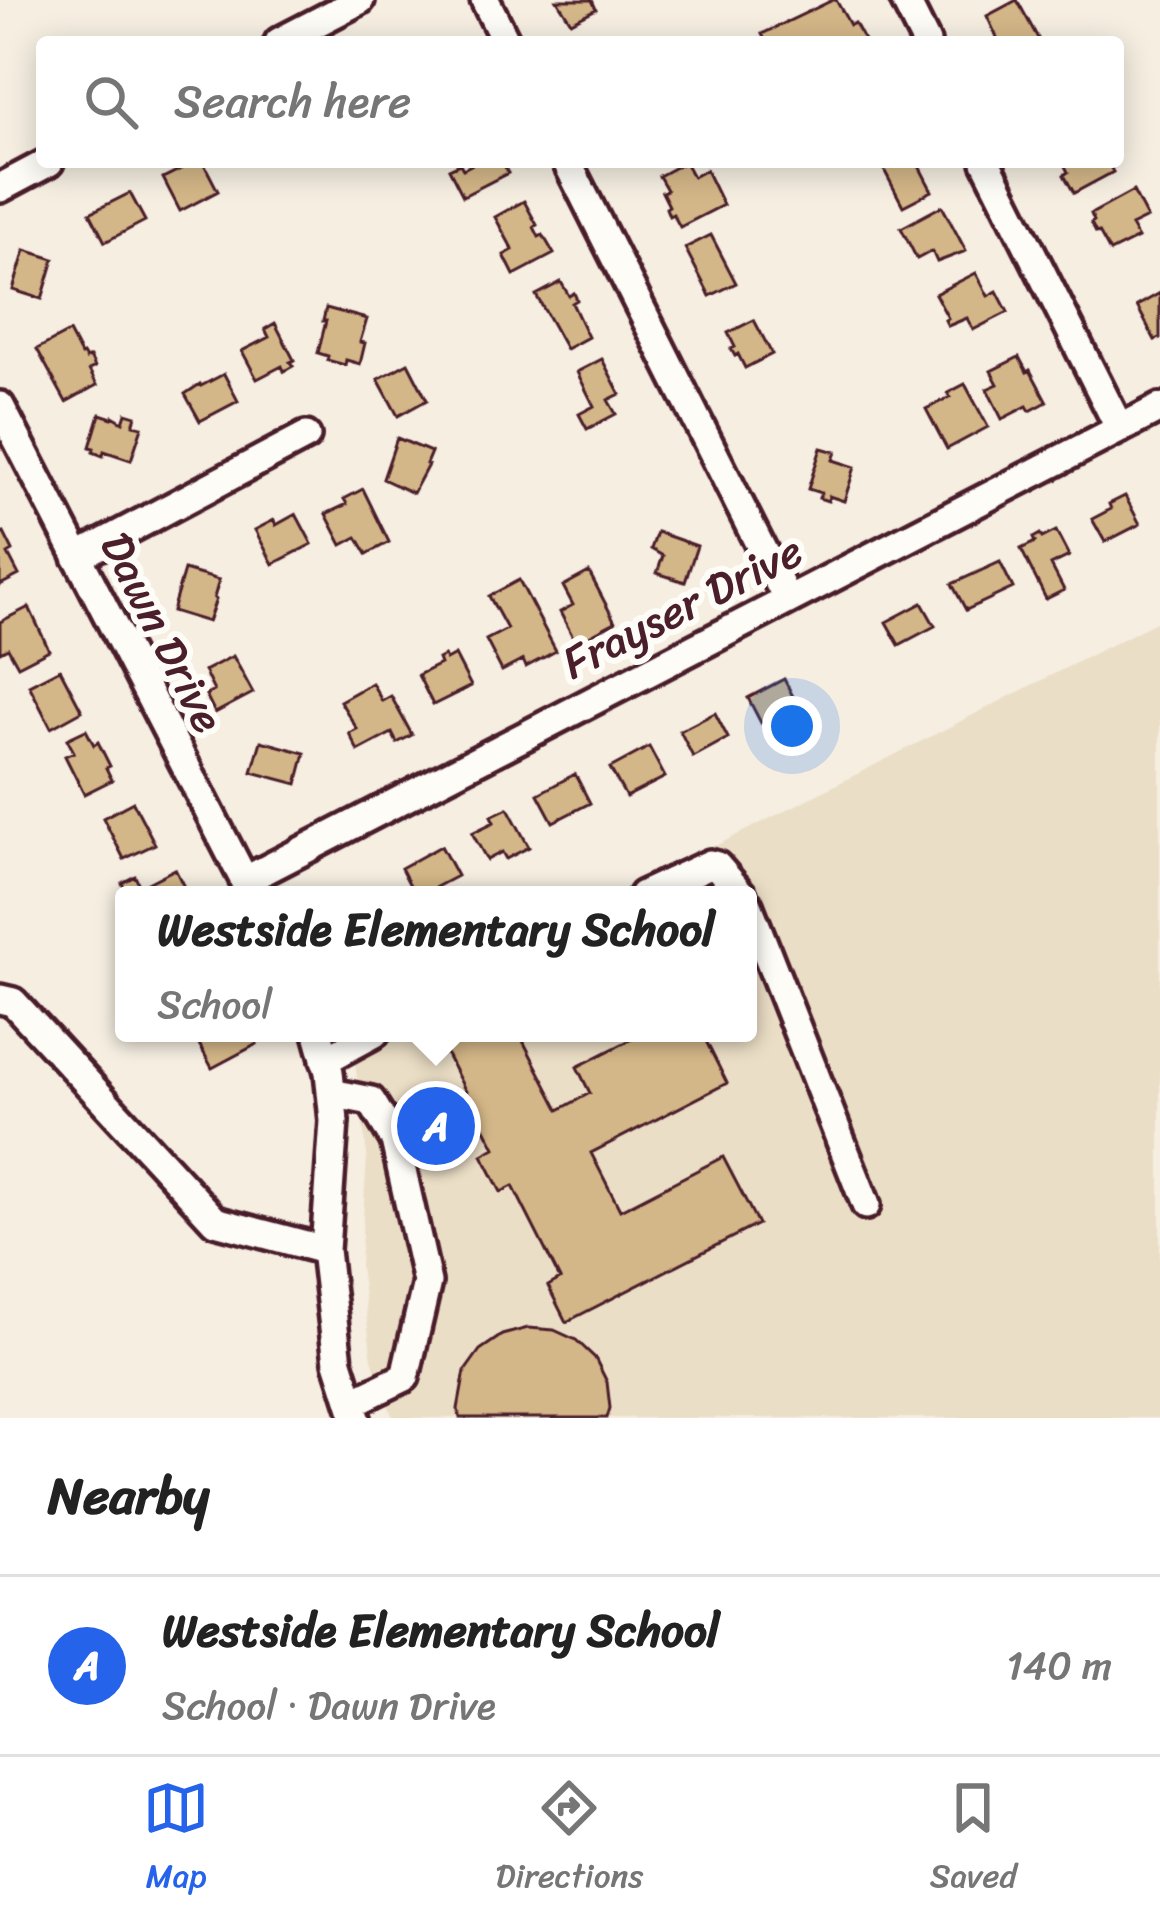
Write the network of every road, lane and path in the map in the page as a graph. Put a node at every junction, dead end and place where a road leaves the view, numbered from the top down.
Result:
1 (360, 0) edge
2 (485, 0) edge
3 (905, 0) edge
4 (291, 36) edge
5 (503, 36) edge
6 (923, 36) edge
7 (38, 168) edge
8 (570, 168) edge
9 (989, 168) edge
10 (0, 188) edge
11 (0, 406) edge
12 (1160, 408) edge
13 (1120, 429) junction
14 (306, 436) dead end
15 (77, 557) junction
16 (787, 599) junction
17 (247, 886) edge
18 (252, 886) edge
19 (661, 886) edge
20 (734, 886) edge
21 (757, 928) edge
22 (0, 999) edge
23 (321, 1046) edge
24 (331, 1093) junction
25 (866, 1204) dead end
26 (325, 1250) junction
27 (354, 1410) edge

1 - 4 street
2 - 5 street
3 - 6 street
7 - 10 street
8 - 16 street
9 - 13 street
11 - 15 street, Dawn Drive
12 - 13 street, Frayser Drive
13 - 16 street, Frayser Drive
14 - 15 street
15 - 17 street, Dawn Drive
16 - 18 street, Frayser Drive
19 - 20 street
21 - 25 street
22 - 26 street
23 - 24 street
24 - 26 street
24 - 27 street
26 - 27 street

